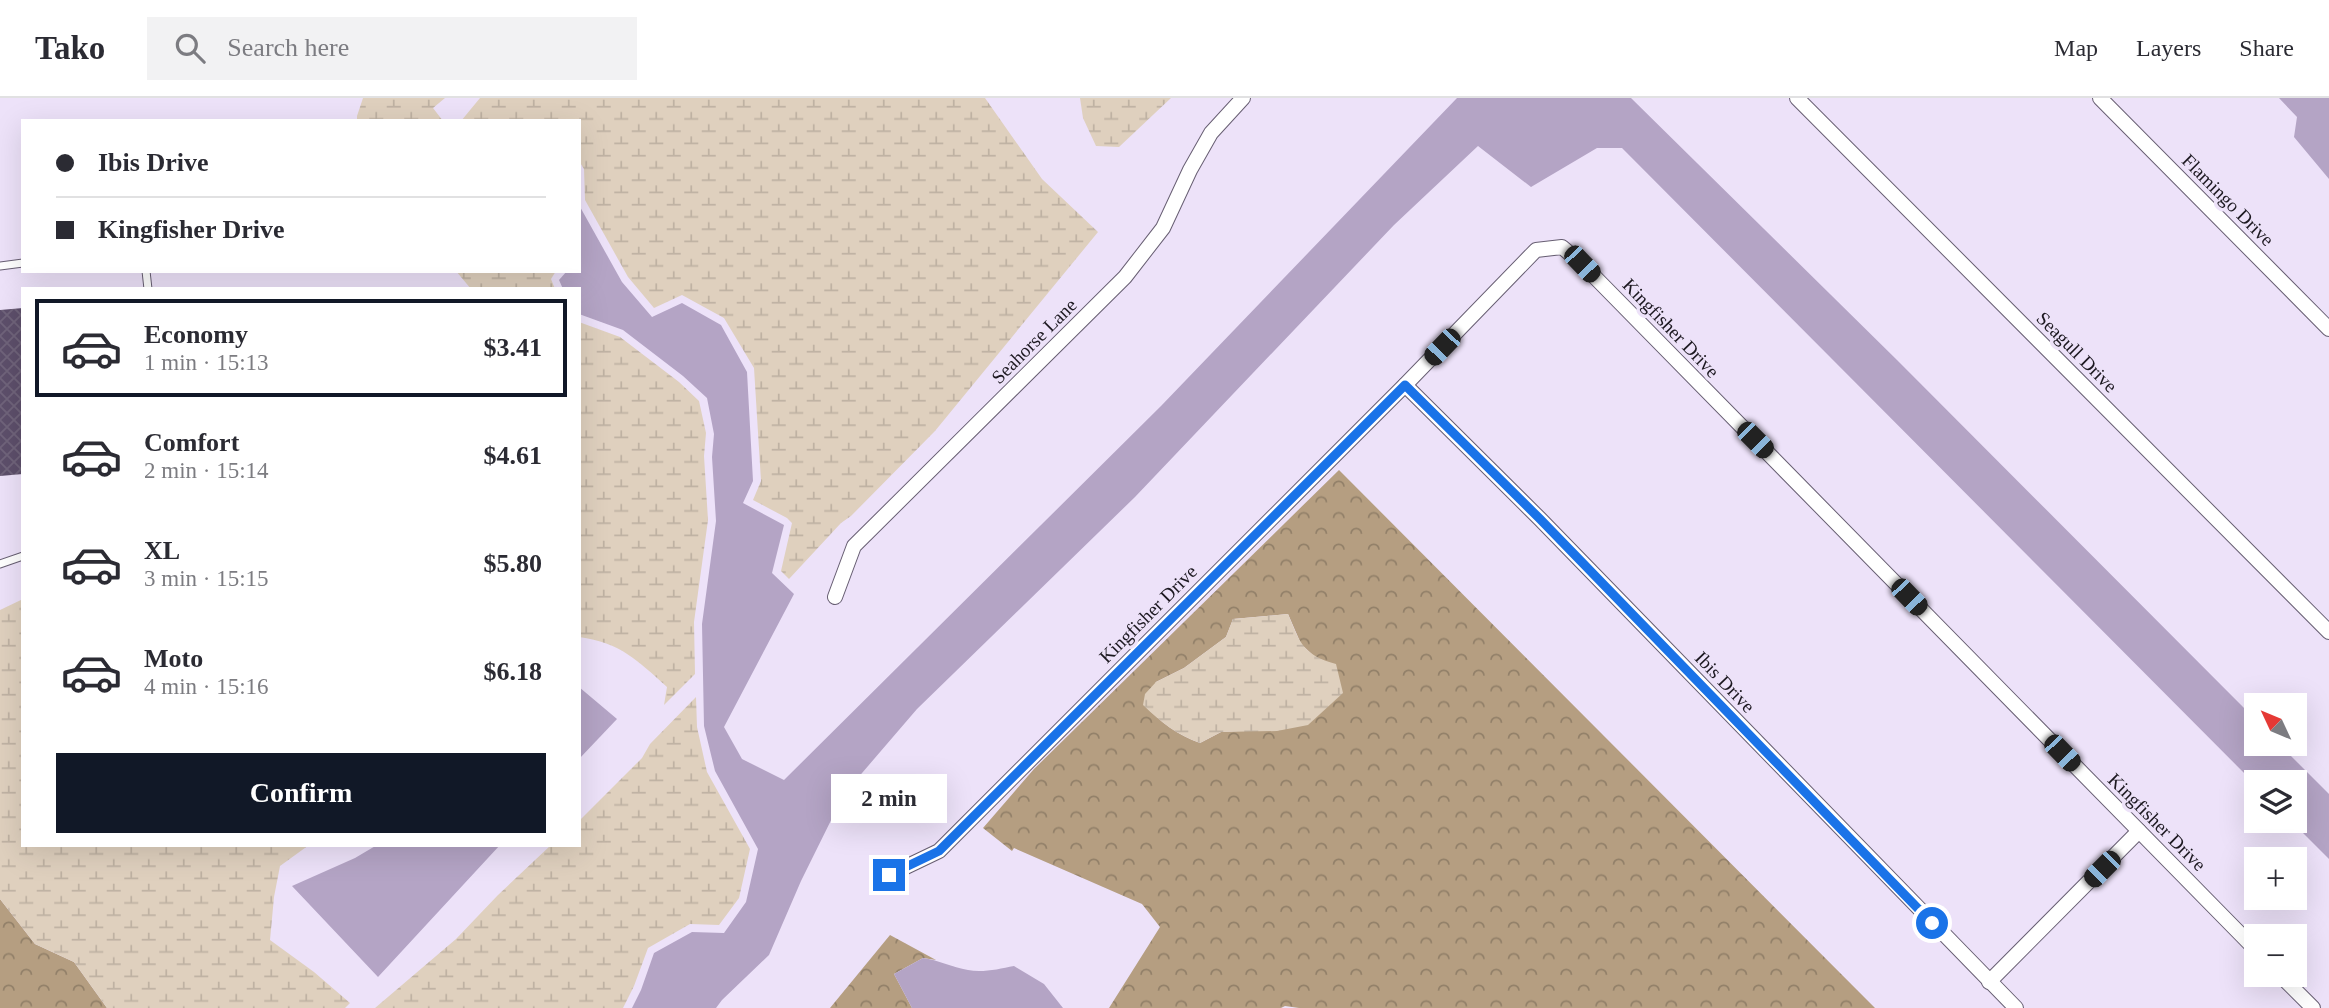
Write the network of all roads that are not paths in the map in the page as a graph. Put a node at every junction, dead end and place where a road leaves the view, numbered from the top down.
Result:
1 (1243, 98) edge
2 (1797, 98) edge
3 (2100, 98) edge
4 (21, 263) edge
5 (0, 266) edge
6 (2329, 329) edge
7 (1405, 385) junction
8 (21, 557) edge
9 (0, 564) edge
10 (835, 597) dead end
11 (2329, 632) edge
12 (2139, 831) junction
13 (889, 875) dead end
14 (2244, 938) edge
15 (1989, 982) junction
16 (2292, 987) edge
17 (2016, 1008) edge
18 (2313, 1008) edge

1 - 10 street, Seahorse Lane
2 - 11 street, Seagull Drive
3 - 6 street, Flamingo Drive
4 - 5 lane
7 - 12 street, Kingfisher Drive
7 - 13 street, Kingfisher Drive
7 - 15 street, Ibis Drive
8 - 9 lane
12 - 14 street, Kingfisher Drive
12 - 15 street
15 - 17 street, Ibis Drive
16 - 18 street

